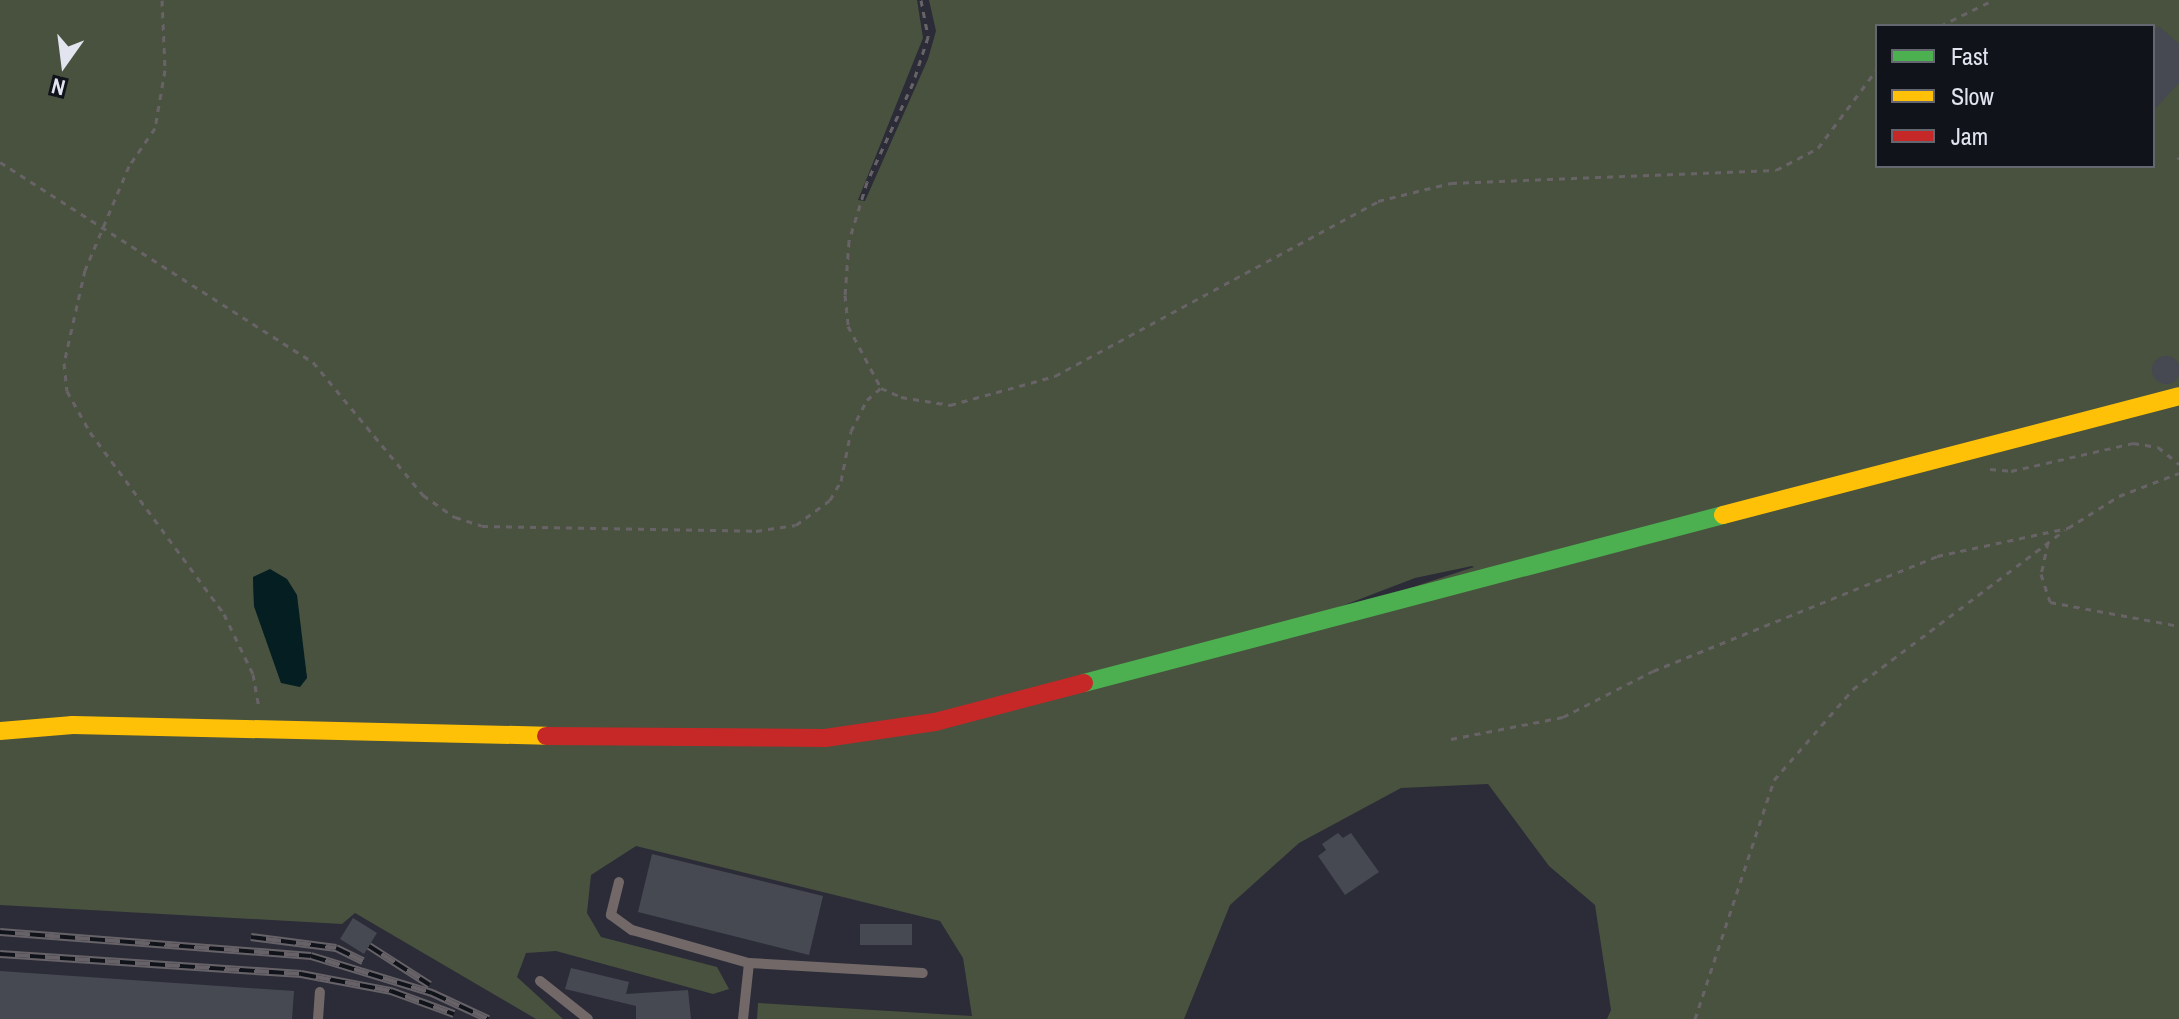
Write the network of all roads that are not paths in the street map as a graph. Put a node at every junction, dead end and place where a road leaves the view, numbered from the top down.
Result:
1 (2179, 396) edge
2 (0, 731) edge
3 (619, 882) dead end
4 (749, 963) junction
5 (923, 973) dead end
6 (540, 981) dead end
7 (320, 992) dead end
8 (318, 1019) edge
9 (588, 1019) edge
10 (743, 1019) edge

1 - 2 street
3 - 4 lane
4 - 5 lane
4 - 10 lane
6 - 9 lane
7 - 8 lane

